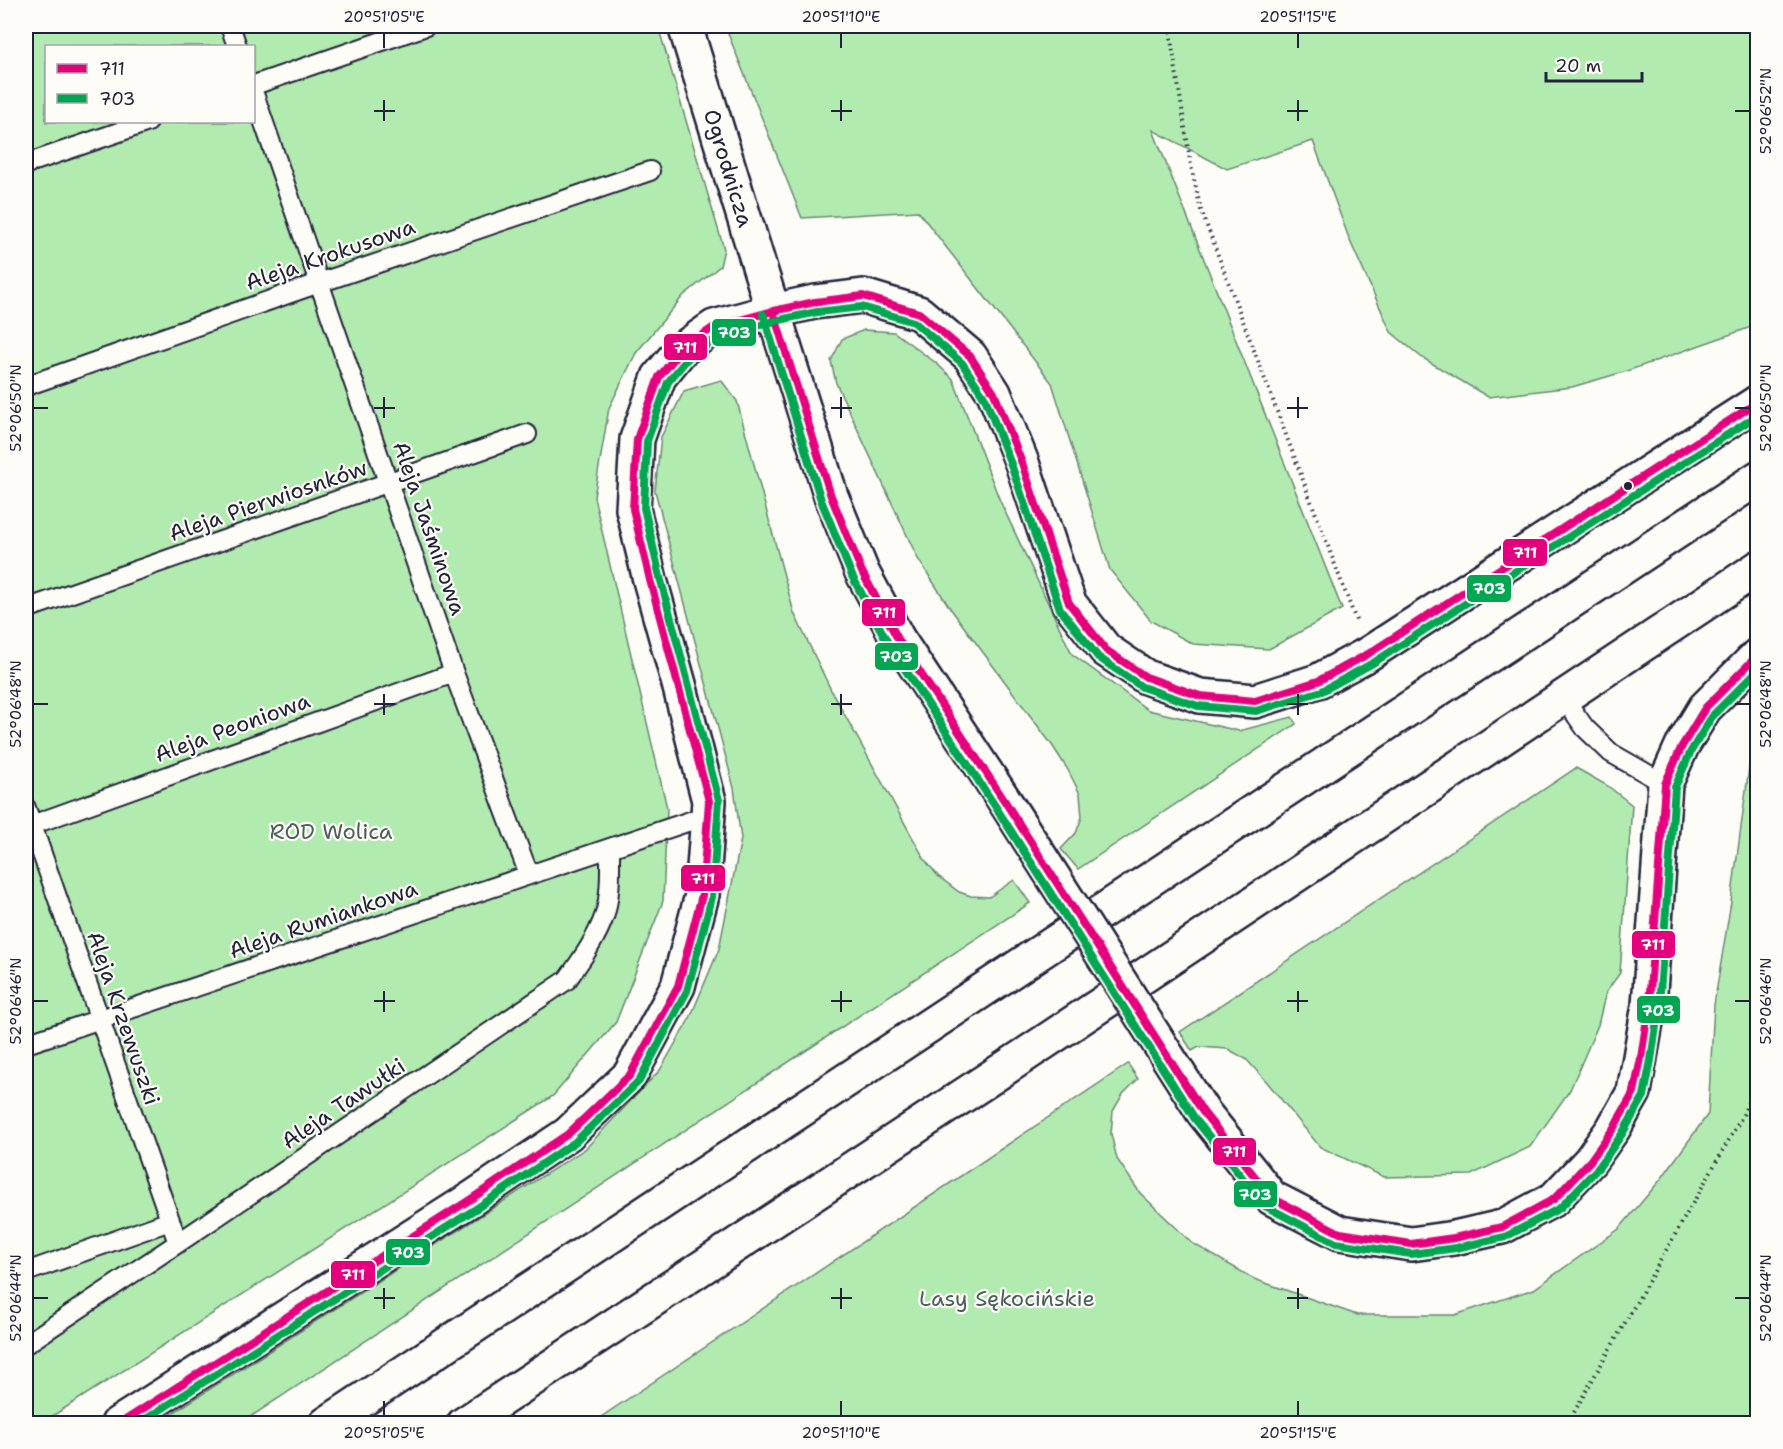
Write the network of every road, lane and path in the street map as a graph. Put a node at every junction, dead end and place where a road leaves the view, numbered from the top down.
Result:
1 (230, 26) edge
2 (426, 26) edge
3 (685, 26) edge
4 (1169, 26) edge
5 (237, 45) edge
6 (255, 85) edge
7 (255, 97) edge
8 (144, 123) edge
9 (26, 164) edge
10 (650, 171) dead end
11 (319, 282) junction
12 (773, 311) junction
13 (26, 386) edge
14 (1758, 402) edge
15 (527, 434) dead end
16 (1758, 478) edge
17 (389, 483) junction
18 (1758, 568) edge
19 (1345, 589) dead end
20 (26, 609) edge
21 (1758, 655) edge
22 (454, 673) junction
23 (1563, 697) junction
24 (1665, 784) junction
25 (708, 815) junction
26 (27, 820) edge
27 (610, 848) junction
28 (529, 875) junction
29 (99, 1019) junction
30 (26, 1044) edge
31 (1758, 1078) edge
32 (170, 1221) junction
33 (178, 1243) junction
34 (26, 1272) edge
35 (26, 1344) edge
36 (118, 1424) edge
37 (326, 1424) edge
38 (464, 1424) edge
39 (1573, 1424) edge

1 - 5 lane
2 - 6 lane
3 - 12 main road, Ogrodnicza
4 - 19 path
7 - 11 lane, Aleja Jaśminowa
8 - 9 lane
10 - 11 lane, Aleja Krokusowa
11 - 13 lane, Aleja Krokusowa
11 - 17 lane, Aleja Jaśminowa
12 - 14 main road
12 - 24 main road, Ogrodnicza, bridge
12 - 25 main road
15 - 17 lane, Aleja Pierwiosnków
16 - 37 main road
17 - 20 lane, Aleja Pierwiosnków
17 - 22 lane, Aleja Jaśminowa
18 - 23 main road
21 - 24 main road, Ogrodnicza
22 - 26 lane, Aleja Peoniowa
22 - 28 lane, Aleja Jaśminowa
23 - 24 lane
23 - 38 main road
25 - 27 lane, Aleja Rumiankowa
25 - 36 main road
26 - 29 lane, Aleja Krzewuszki
27 - 28 lane, Aleja Rumiankowa
27 - 33 lane, Aleja Tawułki
28 - 29 lane, Aleja Rumiankowa
29 - 30 lane, Aleja Rumiankowa
29 - 32 lane, Aleja Krzewuszki
31 - 39 path
32 - 33 lane, Aleja Krzewuszki
32 - 34 lane
33 - 35 lane, Aleja Tawułki

